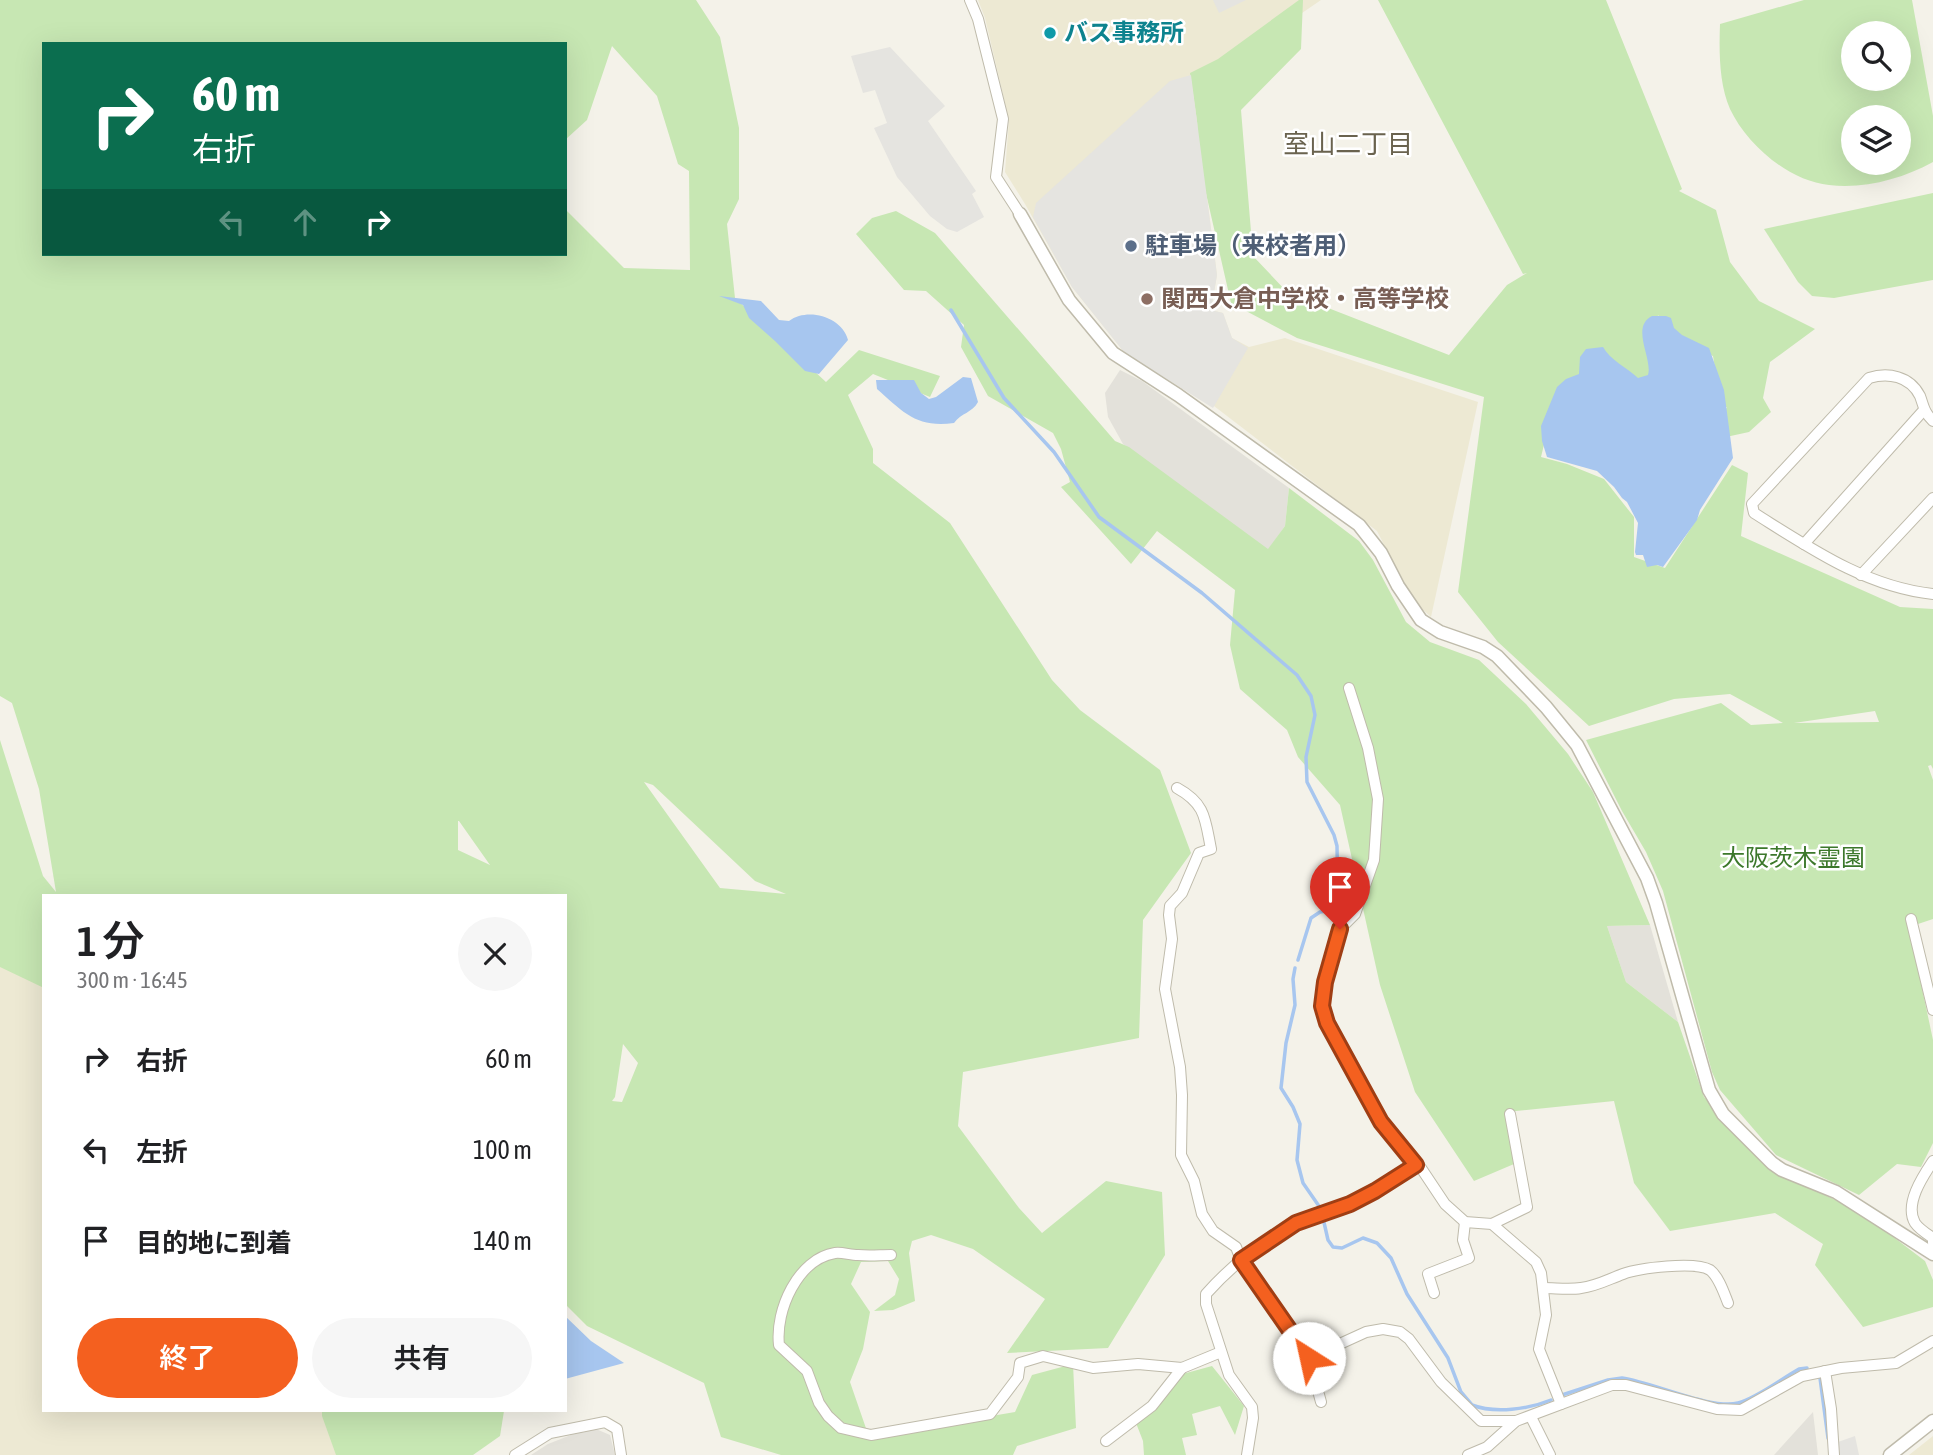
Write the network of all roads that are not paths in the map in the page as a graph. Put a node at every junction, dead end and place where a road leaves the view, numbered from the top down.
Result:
1 (970, 0) edge
2 (1020, 214) joint
3 (1923, 411) junction
4 (1933, 421) edge
5 (1933, 498) edge
6 (1804, 544) junction
7 (1861, 575) junction
8 (1933, 594) edge
9 (1349, 688) dead end
10 (1177, 788) dead end
11 (1911, 919) dead end
12 (1933, 1010) edge
13 (1510, 1114) dead end
14 (1933, 1161) edge
15 (1416, 1165) junction
16 (1465, 1222) junction
17 (1492, 1224) junction
18 (1933, 1243) edge
19 (1933, 1254) edge
20 (891, 1255) dead end
21 (1241, 1260) junction
22 (1543, 1288) junction
23 (1434, 1293) dead end
24 (1728, 1303) dead end
25 (1933, 1341) edge
26 (1221, 1352) junction
27 (1309, 1358) junction
28 (1182, 1368) junction
29 (1825, 1371) junction
30 (1321, 1402) dead end
31 (1562, 1404) junction
32 (1531, 1417) junction
33 (1516, 1421) junction
34 (1933, 1421) edge
35 (1106, 1441) dead end
36 (515, 1455) edge
37 (621, 1455) edge
38 (1247, 1455) edge
39 (1468, 1455) edge
40 (1550, 1455) edge
41 (1834, 1455) edge
42 (1890, 1455) edge

1 - 2 street
2 - 19 street
3 - 4 street
3 - 6 street
3 - 6 street
5 - 7 street
6 - 7 street
7 - 8 street
9 - 15 street
10 - 21 street
11 - 12 street
13 - 17 street
14 - 18 street
15 - 16 street
15 - 21 street
16 - 17 street
16 - 23 street
17 - 22 street
20 - 28 street
21 - 26 street
21 - 27 street
22 - 24 street
22 - 31 street
25 - 29 street
26 - 28 street
26 - 38 street
27 - 30 street
27 - 33 street
28 - 35 street
29 - 31 street
29 - 41 street
31 - 32 street
32 - 33 street
32 - 40 street
33 - 39 street
34 - 42 street
36 - 37 street

